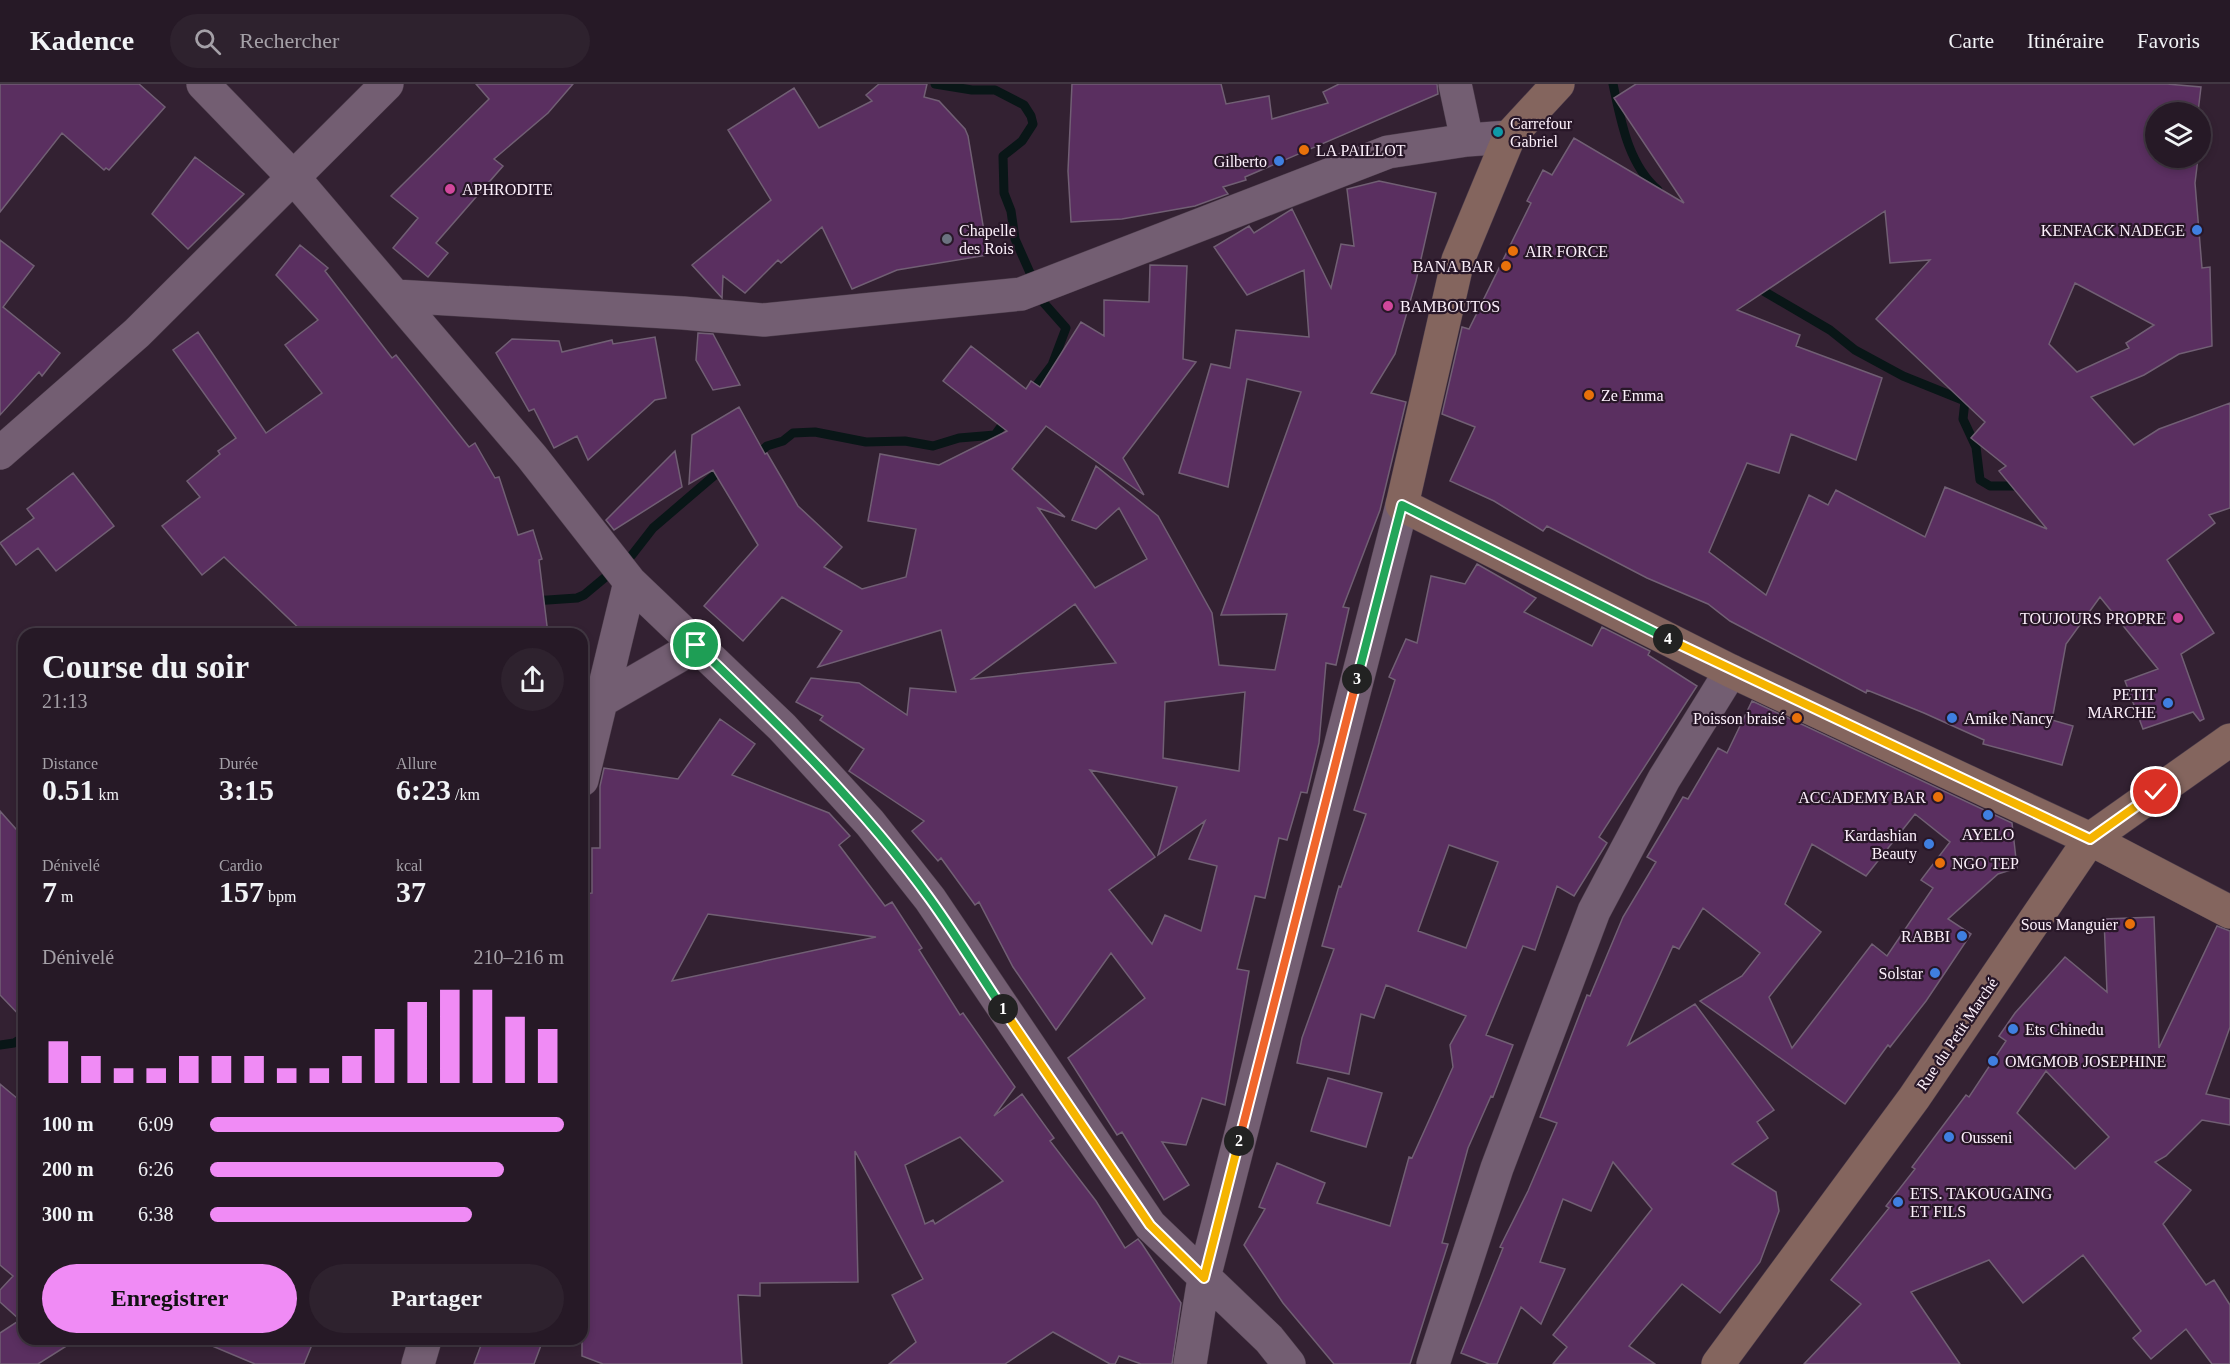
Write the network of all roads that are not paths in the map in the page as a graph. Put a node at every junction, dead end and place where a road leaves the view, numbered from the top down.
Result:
1 (203, 84) edge
2 (387, 84) edge
3 (1455, 84) edge
4 (1558, 84) edge
5 (1509, 137) junction
6 (1467, 140) junction
7 (294, 178) junction
8 (396, 296) junction
9 (0, 453) edge
10 (1402, 505) junction
11 (621, 570) junction
12 (696, 645) junction
13 (1731, 671) junction
14 (601, 702) junction
15 (2230, 740) edge
16 (588, 755) edge
17 (2090, 839) junction
18 (2230, 912) edge
19 (1204, 1278) junction
20 (424, 1345) edge
21 (418, 1364) edge
22 (1190, 1364) edge
23 (1289, 1364) edge
24 (1432, 1364) edge
25 (1718, 1364) edge

1 - 7 street
2 - 7 street
3 - 6 street
4 - 5 street
5 - 6 street
5 - 10 street
6 - 8 street
7 - 8 street
7 - 9 street
8 - 11 street
10 - 13 street
10 - 19 street
11 - 12 street
11 - 14 street
12 - 14 street
12 - 19 street
13 - 17 street
13 - 24 street
14 - 16 street
15 - 17 street, Rue du Petit Marché
17 - 18 street
17 - 25 street, Rue du Petit Marché
19 - 22 street
19 - 23 street
20 - 21 street

